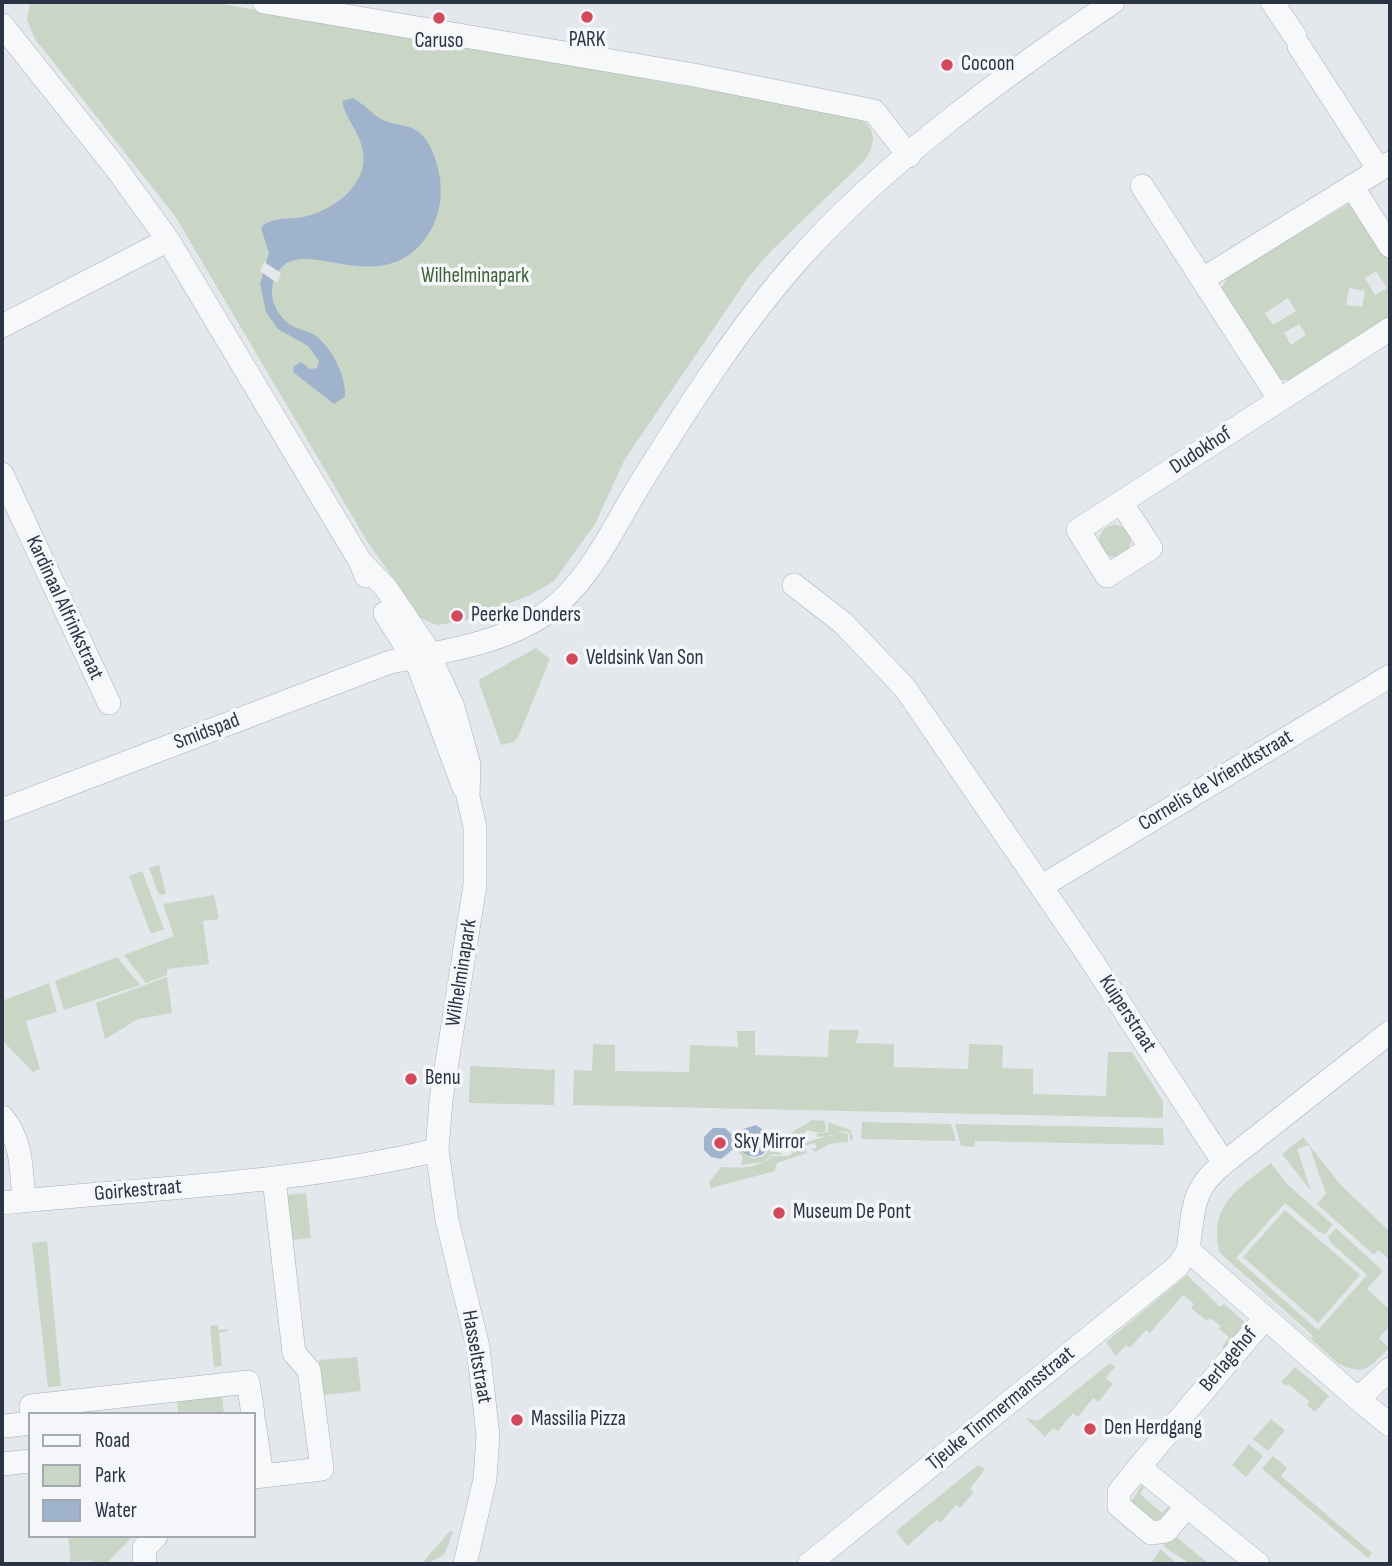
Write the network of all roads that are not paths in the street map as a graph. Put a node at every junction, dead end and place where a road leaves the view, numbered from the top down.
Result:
1 (264, 2) edge
2 (1113, 2) edge
3 (1272, 2) edge
4 (314, 6) edge
5 (2, 25) edge
6 (909, 156) junction
7 (1385, 166) edge
8 (1142, 186) dead end
9 (1352, 186) junction
10 (169, 240) junction
11 (1390, 246) edge
12 (1203, 279) junction
13 (2, 327) edge
14 (1390, 329) edge
15 (1280, 400) junction
16 (2, 474) edge
17 (1121, 502) dead end
18 (794, 585) dead end
19 (422, 657) junction
20 (1390, 676) edge
21 (109, 703) dead end
22 (2, 810) edge
23 (1042, 886) junction
24 (1390, 1032) edge
25 (2, 1118) edge
26 (437, 1150) junction
27 (1224, 1163) junction
28 (274, 1179) junction
29 (13, 1202) edge
30 (1188, 1250) junction
31 (1265, 1318) junction
32 (1390, 1369) edge
33 (1359, 1399) junction
34 (32, 1412) edge
35 (253, 1412) edge
36 (28, 1423) edge
37 (1390, 1424) edge
38 (6, 1426) dead end
39 (256, 1450) edge
40 (28, 1461) edge
41 (2, 1464) edge
42 (1139, 1467) junction
43 (258, 1477) edge
44 (1187, 1506) junction
45 (154, 1538) edge
46 (145, 1564) edge
47 (465, 1564) edge
48 (809, 1564) edge
49 (1258, 1564) edge

1 - 4 street
2 - 6 street
3 - 7 street
4 - 6 street
5 - 10 street, Wilhelminapark
6 - 19 street
7 - 9 street
8 - 12 street
9 - 11 street
9 - 12 street
10 - 13 street
10 - 19 street, Wilhelminapark
12 - 15 street
14 - 15 street, Dudokhof
15 - 17 street, Dudokhof
16 - 21 street, Kardinaal Alfrinkstraat
18 - 23 street, Kuiperstraat
19 - 22 street, Smidspad
19 - 26 street, Wilhelminapark
20 - 23 street, Cornelis de Vriendtstraat
23 - 27 street, Kuiperstraat
24 - 27 street
25 - 29 street
26 - 28 street, Goirkestraat
26 - 47 street, Hasseltstraat
27 - 30 street
28 - 29 street, Goirkestraat
28 - 43 street
30 - 31 street
30 - 48 street, Tjeuke Timmermansstraat
31 - 33 street
31 - 42 street, Berlagehof
32 - 33 street
33 - 37 street
34 - 35 street
36 - 38 street
39 - 43 street
40 - 41 street
42 - 44 street
42 - 44 street, Berlagehof
44 - 49 street
45 - 46 street

